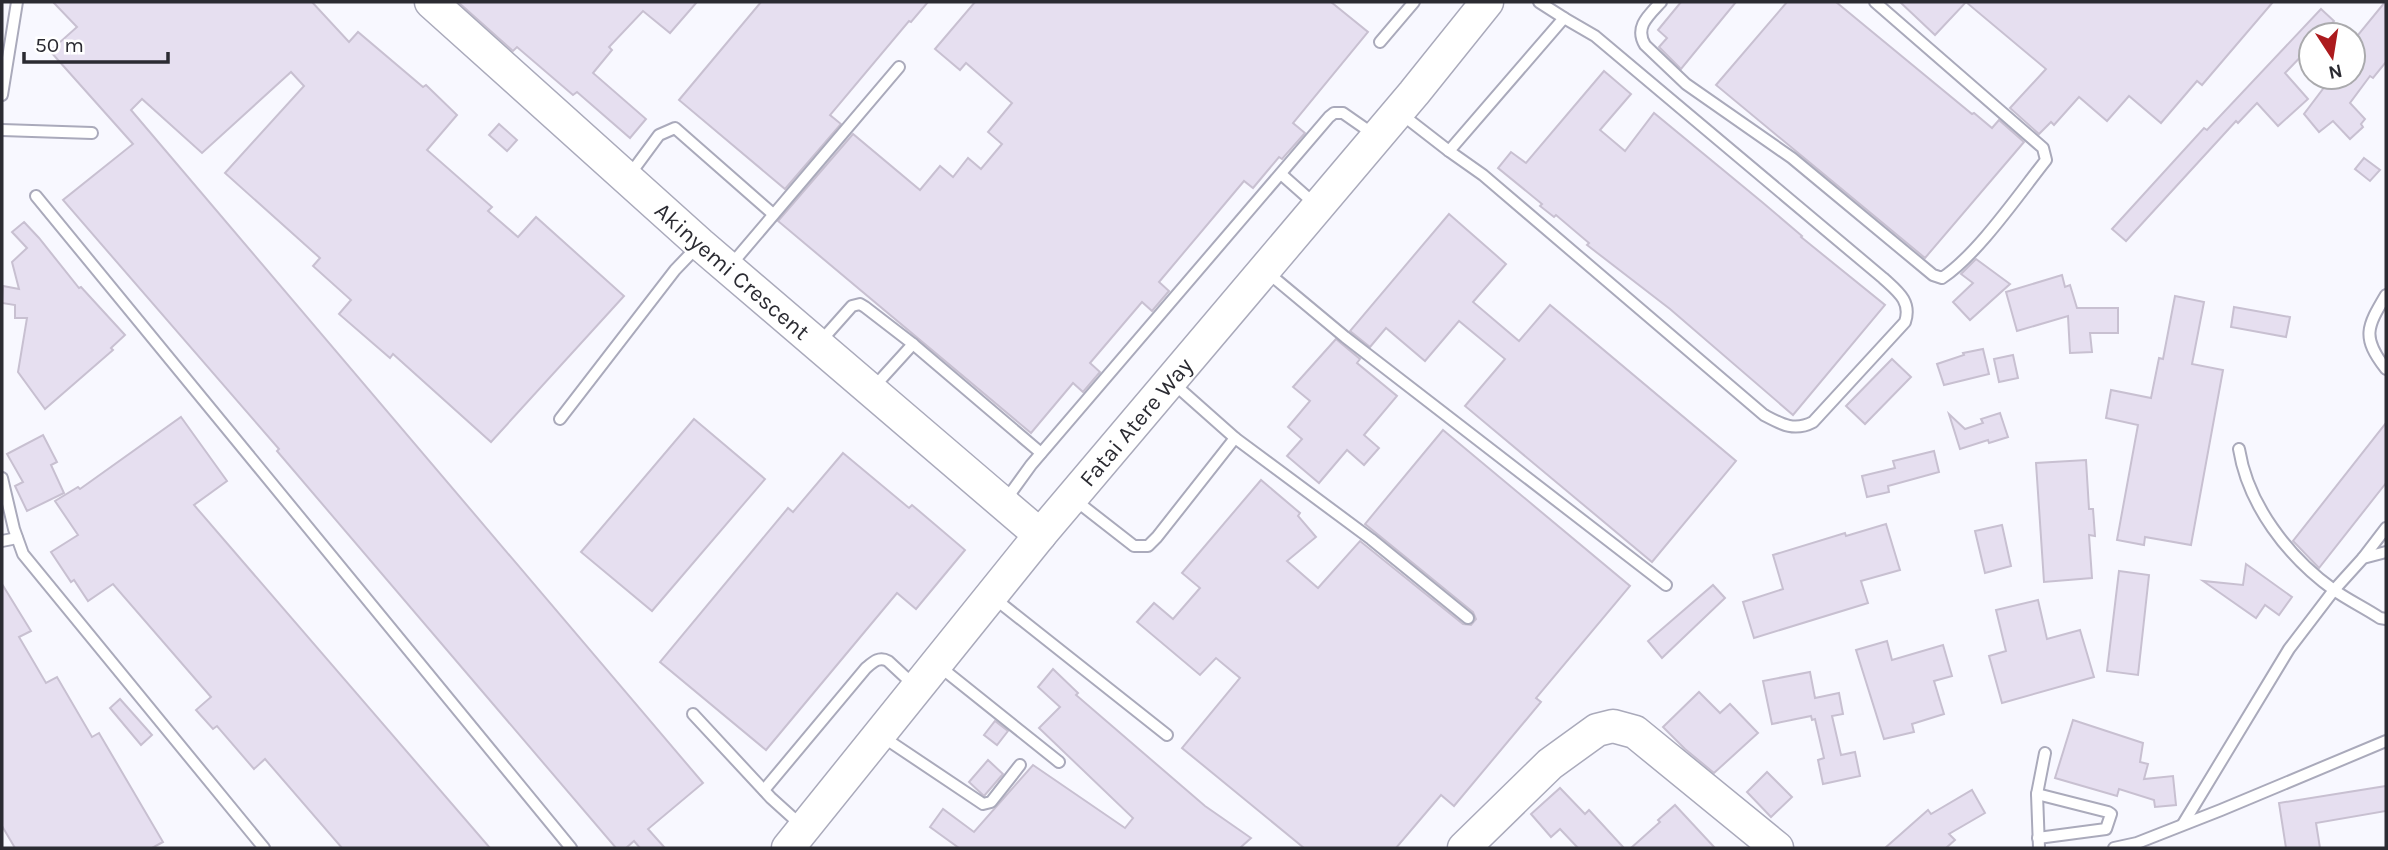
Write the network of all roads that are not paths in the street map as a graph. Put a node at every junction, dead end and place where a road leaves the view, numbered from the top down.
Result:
1 (17, 2) edge
2 (431, 2) edge
3 (1414, 2) edge
4 (1539, 2) edge
5 (1661, 2) edge
6 (1875, 2) edge
7 (1479, 5) edge
8 (1564, 18) junction
9 (1381, 42) dead end
10 (899, 67) dead end
11 (2, 95) edge
12 (1398, 111) junction
13 (2, 130) edge
14 (92, 133) dead end
15 (1377, 136) junction
16 (1449, 151) junction
17 (1281, 174) junction
18 (627, 178) junction
19 (36, 196) dead end
20 (1318, 206) junction
21 (773, 214) junction
22 (700, 244) junction
23 (728, 268) junction
24 (1264, 271) junction
25 (2386, 295) edge
26 (913, 344) junction
27 (818, 345) junction
28 (2386, 369) edge
29 (1171, 382) junction
30 (871, 390) junction
31 (560, 419) dead end
32 (1235, 438) junction
33 (2239, 449) dead end
34 (1041, 453) junction
35 (2, 478) edge
36 (1072, 498) junction
37 (1003, 503) junction
38 (2386, 528) edge
39 (1040, 535) junction
40 (17, 538) junction
41 (2, 541) edge
42 (2386, 552) edge
43 (2363, 558) junction
44 (1666, 585) dead end
45 (2334, 590) junction
46 (991, 596) junction
47 (1468, 618) dead end
48 (2386, 619) edge
49 (937, 664) junction
50 (918, 689) junction
51 (693, 714) dead end
52 (1167, 735) dead end
53 (880, 736) junction
54 (2386, 741) edge
55 (2045, 753) dead end
56 (1059, 762) dead end
57 (1020, 765) dead end
58 (764, 790) junction
59 (2037, 794) junction
60 (2183, 824) junction
61 (796, 838) edge
62 (2039, 843) edge
63 (264, 848) edge
64 (570, 848) edge
65 (1464, 848) edge
66 (1776, 848) edge
67 (2114, 848) edge

1 - 11 lane
2 - 18 street, Akinyemi Crescent
3 - 9 lane
4 - 8 lane
5 - 6 lane
7 - 12 street, Fatai Atere Way
8 - 16 lane
8 - 16 lane
10 - 21 lane
12 - 15 street, Fatai Atere Way
12 - 16 lane
13 - 14 lane
15 - 17 lane
15 - 20 street, Fatai Atere Way
17 - 20 lane
17 - 34 lane
18 - 21 lane
18 - 22 street, Akinyemi Crescent
19 - 64 lane
20 - 24 street, Fatai Atere Way
21 - 23 lane
22 - 23 street, Akinyemi Crescent
22 - 31 lane
23 - 27 street, Akinyemi Crescent
24 - 29 street, Fatai Atere Way
24 - 44 lane
25 - 28 lane
26 - 27 lane
26 - 30 lane
26 - 34 lane
27 - 30 street, Akinyemi Crescent
29 - 32 lane
29 - 36 street, Fatai Atere Way
30 - 37 street, Akinyemi Crescent
32 - 36 lane
32 - 47 lane
33 - 45 lane
34 - 37 lane
35 - 40 lane
36 - 39 street, Fatai Atere Way
37 - 39 street, Akinyemi Crescent
38 - 43 lane
39 - 46 street, Fatai Atere Way
40 - 41 lane
40 - 63 lane
42 - 43 lane
43 - 45 lane
45 - 48 lane
45 - 60 lane
46 - 49 street, Fatai Atere Way
46 - 52 lane
49 - 50 street, Fatai Atere Way
49 - 56 lane
50 - 53 street, Fatai Atere Way
50 - 58 lane
51 - 58 lane
53 - 57 lane
53 - 61 street, Fatai Atere Way
54 - 60 lane
55 - 59 lane
58 - 61 lane
59 - 62 lane
59 - 62 lane
60 - 67 lane
65 - 66 street

